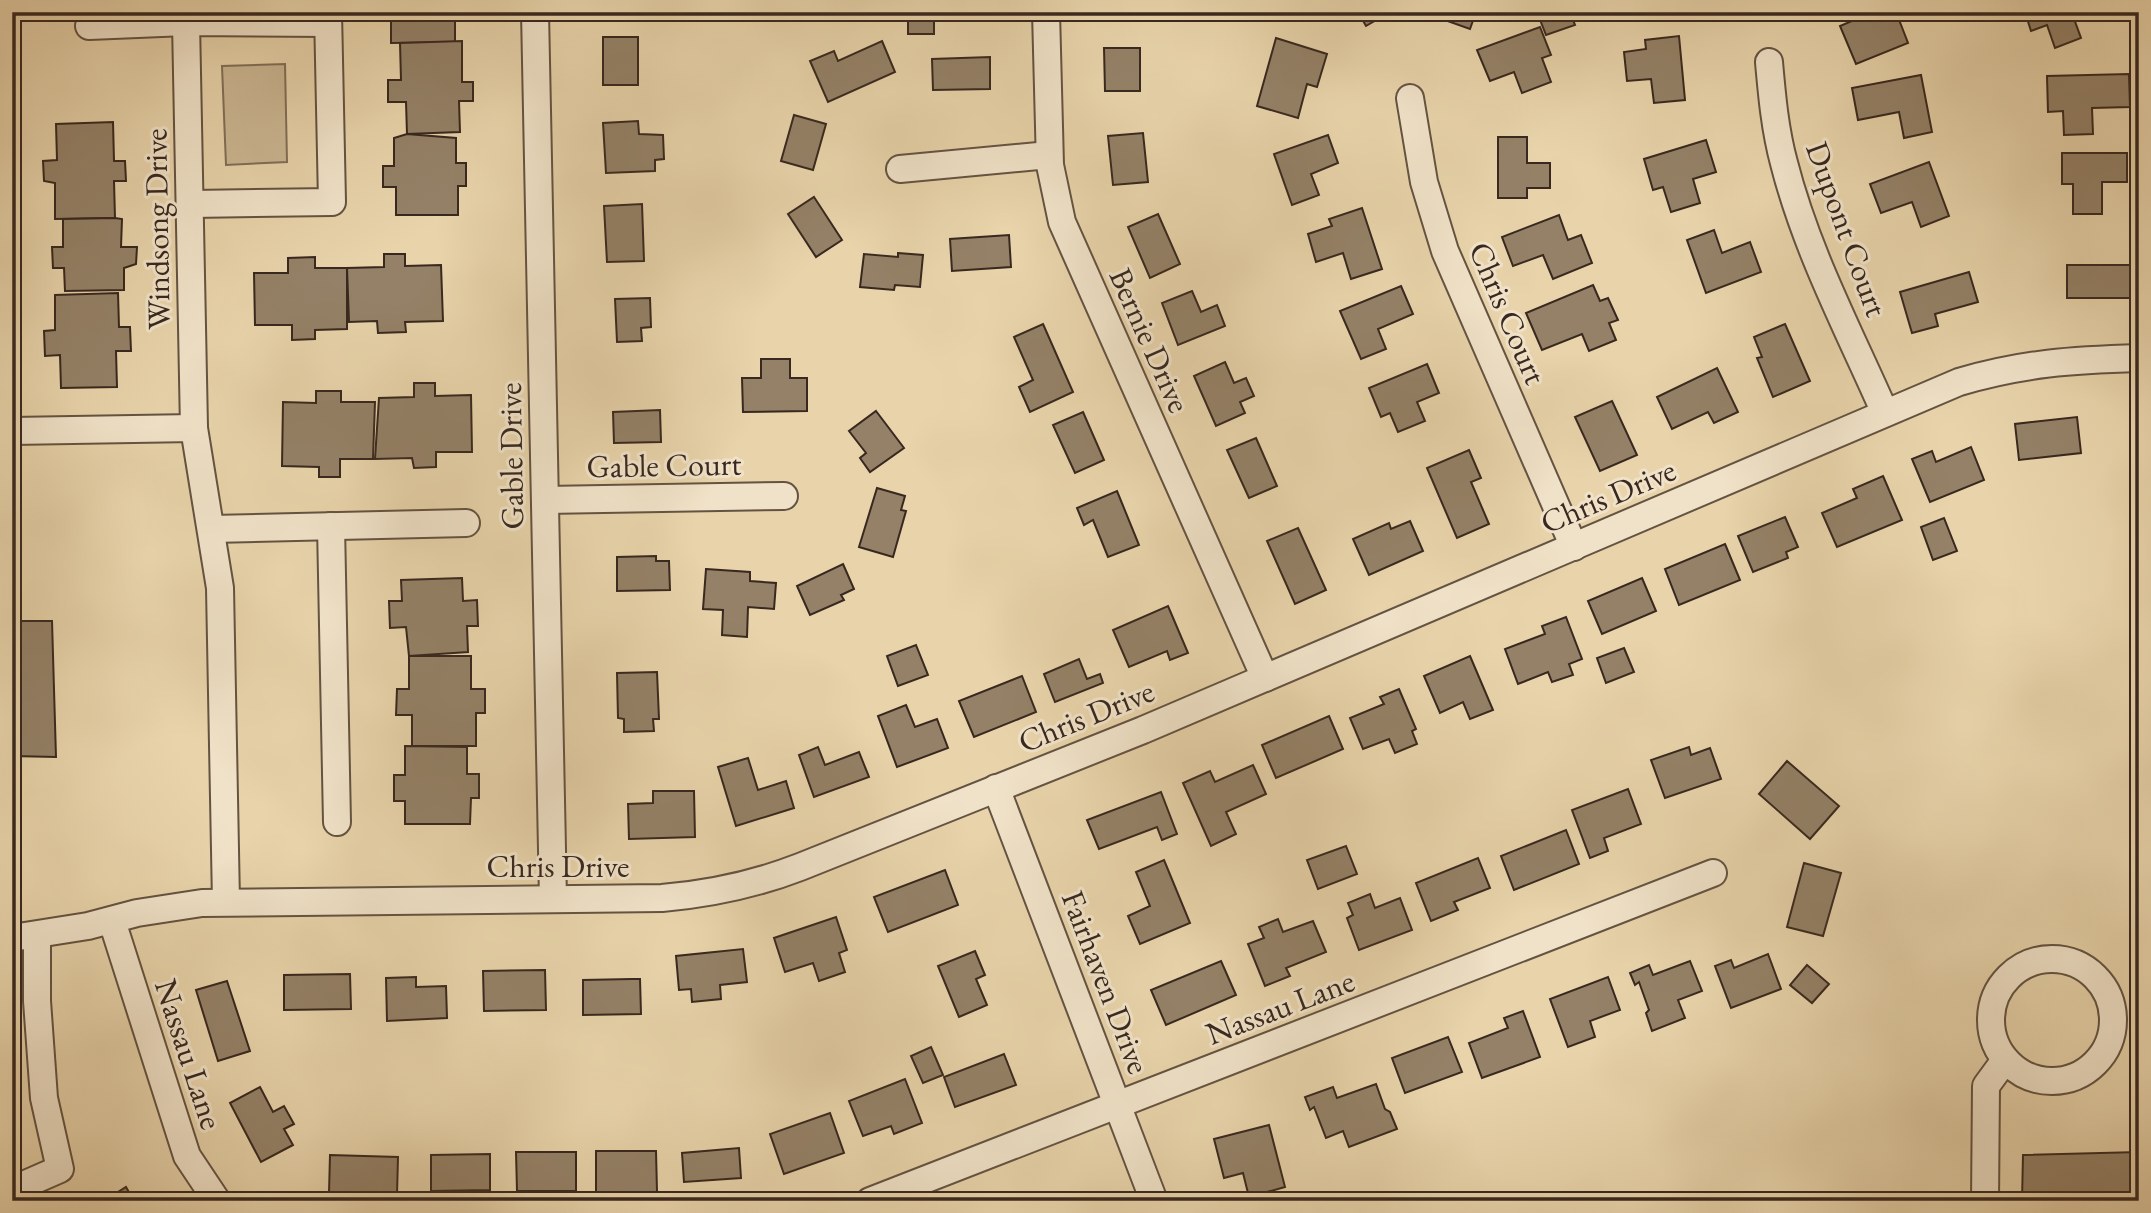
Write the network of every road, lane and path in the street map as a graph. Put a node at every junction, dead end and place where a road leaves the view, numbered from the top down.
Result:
1 (535, 12) edge
2 (1046, 12) edge
3 (328, 18) edge
4 (186, 22) junction
5 (89, 26) dead end
6 (1769, 62) dead end
7 (1410, 98) dead end
8 (1049, 155) junction
9 (900, 169) dead end
10 (191, 204) junction
11 (2139, 358) edge
12 (1885, 413) junction
13 (194, 428) junction
14 (12, 431) edge
15 (784, 496) dead end
16 (545, 500) junction
17 (466, 523) dead end
18 (331, 526) junction
19 (212, 529) junction
20 (1574, 547) junction
21 (1265, 678) junction
22 (996, 788) junction
23 (337, 822) dead end
24 (1713, 873) dead end
25 (553, 899) junction
26 (226, 902) junction
27 (112, 921) junction
28 (24, 937) edge
29 (2005, 1060) junction
30 (1118, 1106) junction
31 (12, 1190) edge
32 (217, 1201) edge
33 (870, 1201) edge
34 (1154, 1201) edge
35 (1985, 1201) edge

1 - 16 street, Gable Drive
2 - 8 street, Bernie Drive
3 - 4 street
3 - 10 street
4 - 5 street
4 - 10 street, Windsong Drive
6 - 12 street, Dupont Court
7 - 20 street, Chris Court
8 - 9 street
8 - 21 street, Bernie Drive
10 - 13 street, Windsong Drive
11 - 12 street, Chris Drive
12 - 20 street, Chris Drive
13 - 14 street
13 - 19 street, Windsong Drive
15 - 16 street, Gable Court
16 - 25 street, Gable Drive
17 - 18 street
18 - 19 street
18 - 23 street
19 - 26 street, Windsong Drive
20 - 21 street, Chris Drive
21 - 22 street, Chris Drive
22 - 25 street, Chris Drive
22 - 30 street, Fairhaven Drive
24 - 30 street, Nassau Lane
25 - 26 street, Chris Drive
26 - 27 street, Chris Drive
27 - 28 street, Chris Drive
27 - 32 street, Nassau Lane
28 - 31 street
29 - 29 street
29 - 35 street
30 - 33 street, Nassau Lane
30 - 34 street, Fairhaven Drive

